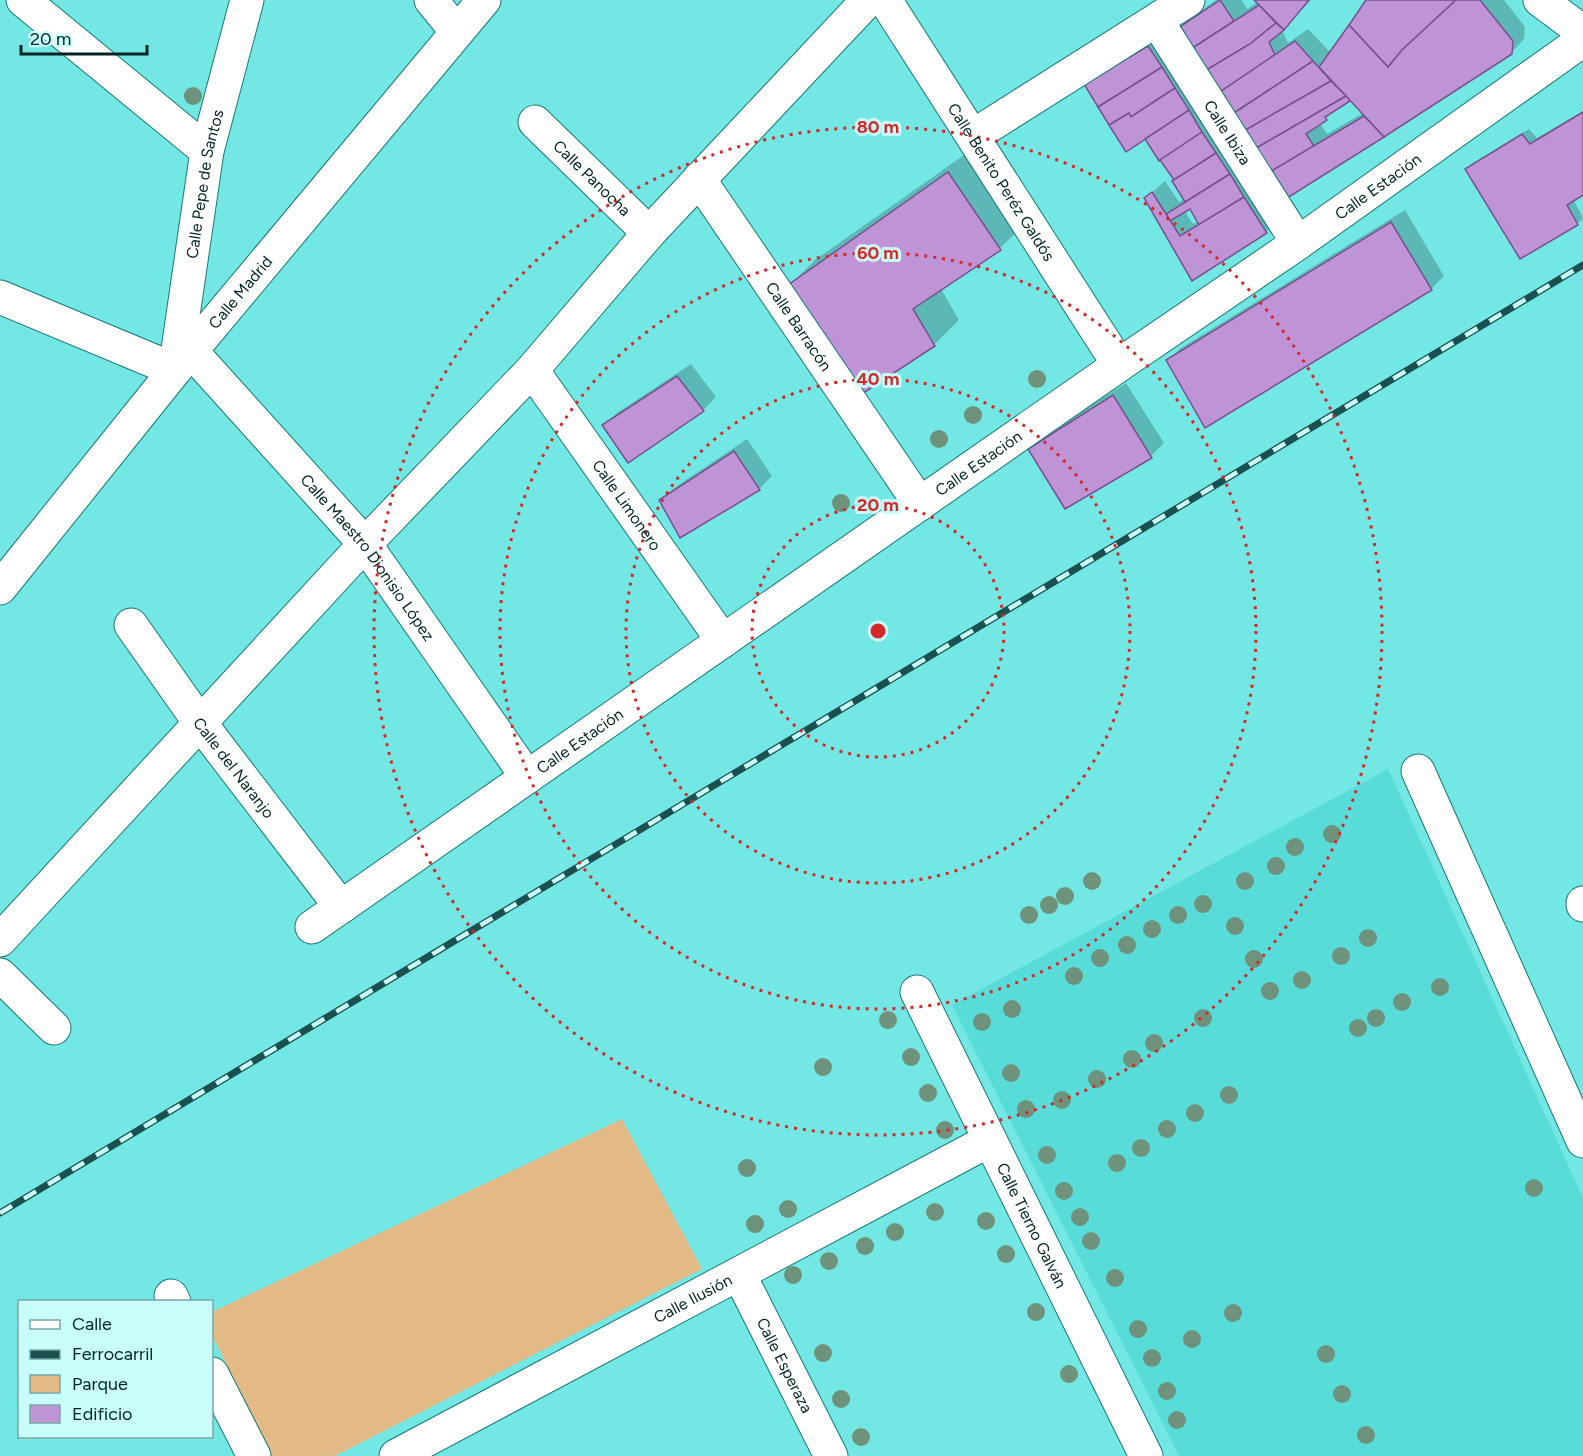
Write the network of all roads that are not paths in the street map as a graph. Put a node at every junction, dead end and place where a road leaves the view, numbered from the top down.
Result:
1 (23, 0) edge
2 (247, 0) edge
3 (431, 0) edge
4 (484, 0) edge
5 (868, 0) edge
6 (885, 0) edge
7 (1188, 0) edge
8 (1540, 0) edge
9 (1156, 21) junction
10 (456, 31) junction
11 (1583, 32) edge
12 (1583, 40) edge
13 (535, 122) dead end
14 (973, 136) junction
15 (207, 151) junction
16 (699, 179) junction
17 (649, 233) junction
18 (1298, 243) junction
19 (0, 297) edge
20 (183, 360) junction
21 (1119, 365) junction
22 (532, 370) junction
23 (920, 504) junction
24 (365, 544) junction
25 (0, 588) edge
26 (131, 625) dead end
27 (723, 641) junction
28 (200, 723) junction
29 (1418, 771) dead end
30 (527, 777) junction
31 (341, 907) junction
32 (312, 927) dead end
33 (0, 940) edge
34 (0, 975) edge
35 (917, 992) dead end
36 (54, 1028) dead end
37 (990, 1140) junction
38 (1583, 1141) edge
39 (739, 1274) junction
40 (213, 1376) edge
41 (254, 1456) edge
42 (396, 1456) edge
43 (831, 1456) edge
44 (1146, 1456) edge

1 - 15 street
2 - 15 street, Calle Pepe de Santos
3 - 10 street
4 - 10 street, Calle Madrid
5 - 16 street
6 - 14 street, Calle Benito Peréz Galdós
7 - 9 street
8 - 11 street
9 - 14 street
9 - 18 street, Calle Ibiza
10 - 20 street, Calle Madrid
12 - 18 street, Calle Estación
13 - 17 street, Calle Panocha
14 - 21 street, Calle Benito Peréz Galdós
15 - 20 street, Calle Pepe de Santos
16 - 17 street
16 - 23 street, Calle Barracón
17 - 22 street
18 - 21 street, Calle Estación
19 - 20 street
20 - 24 street, Calle Maestro Dionisio López
20 - 25 street, Calle Madrid
21 - 23 street, Calle Estación
22 - 24 street
22 - 27 street, Calle Limonero
23 - 27 street, Calle Estación
24 - 28 street
24 - 30 street, Calle Maestro Dionisio López
26 - 28 street, Calle del Naranjo
27 - 30 street, Calle Estación
28 - 31 street, Calle del Naranjo
28 - 33 street
29 - 38 street
30 - 31 street, Calle Estación
31 - 32 street, Calle Estación
34 - 36 street
35 - 37 street, Calle Tierno Galván
37 - 39 street, Calle Ilusión
37 - 44 street, Calle Tierno Galván
39 - 42 street, Calle Ilusión
39 - 43 street, Calle Esperaza
40 - 41 street

